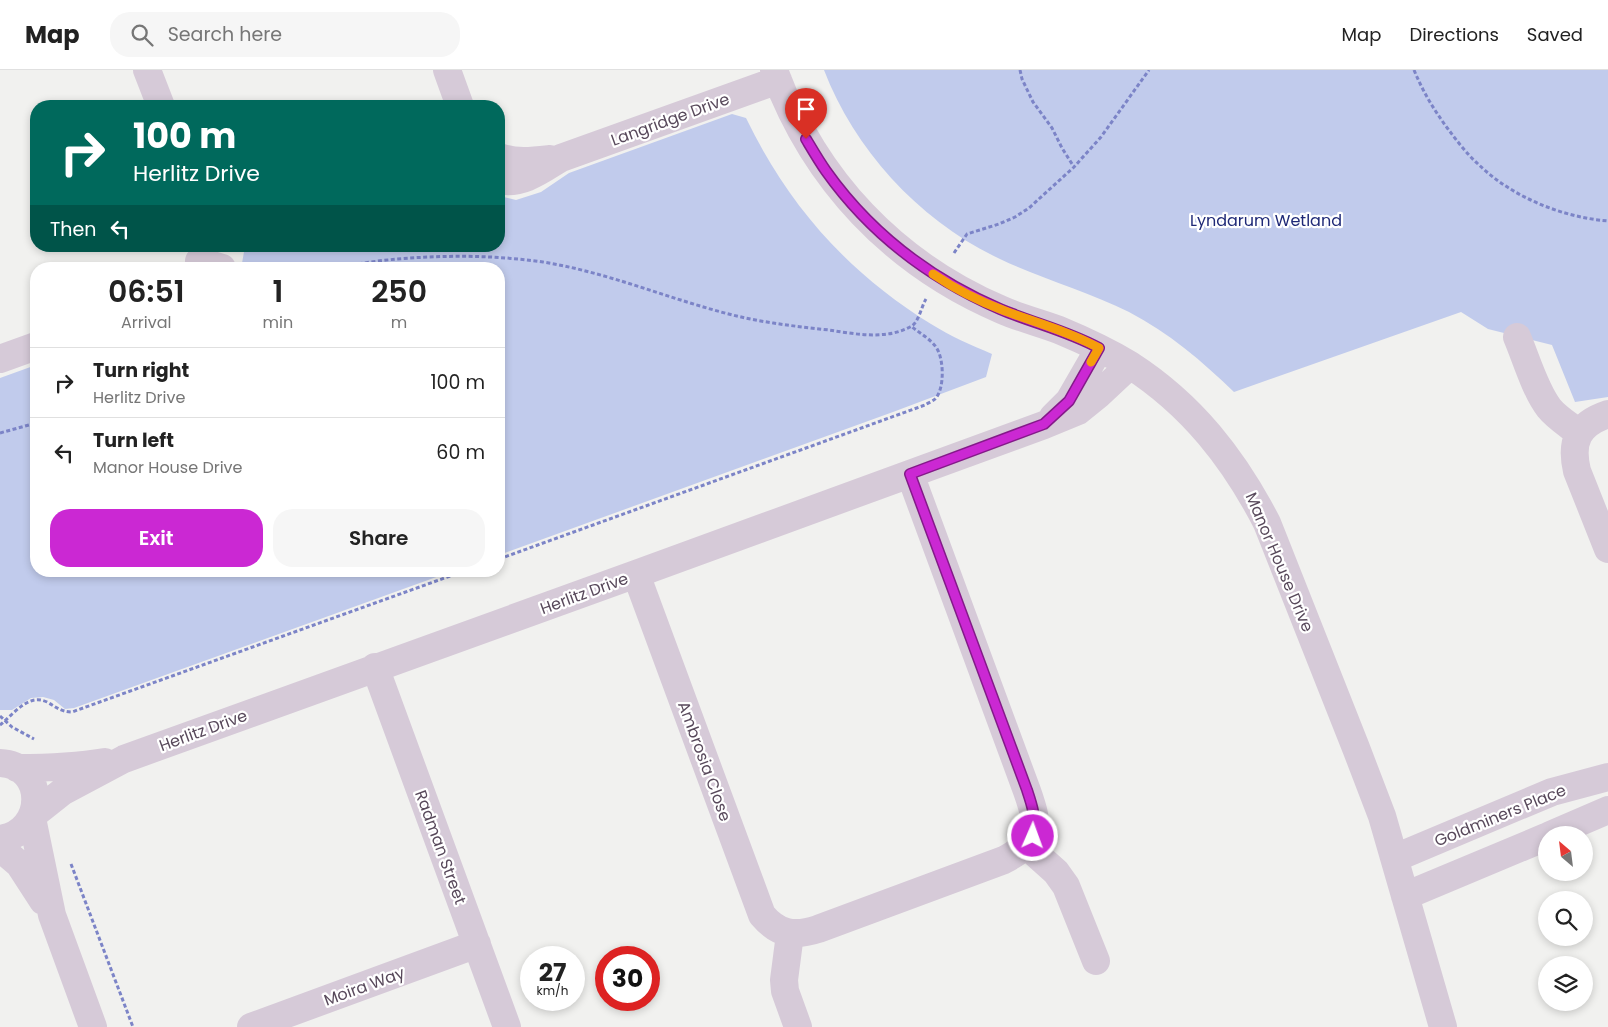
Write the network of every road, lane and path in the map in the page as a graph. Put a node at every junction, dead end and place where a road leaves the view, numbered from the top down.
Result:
1 (147, 70) edge
2 (447, 70) edge
3 (1020, 70) edge
4 (1149, 70) edge
5 (1414, 70) edge
6 (776, 75) edge
7 (159, 100) edge
8 (458, 100) edge
9 (561, 158) junction
10 (505, 160) edge
11 (1074, 167) junction
12 (505, 182) edge
13 (1608, 221) edge
14 (372, 262) edge
15 (938, 277) junction
16 (912, 327) junction
17 (1518, 337) dead end
18 (30, 348) edge
19 (1099, 348) junction
20 (0, 359) edge
21 (1130, 365) junction
22 (1608, 414) edge
23 (1044, 424) junction
24 (30, 425) edge
25 (0, 433) edge
26 (1579, 433) junction
27 (910, 474) junction
28 (1608, 550) edge
29 (505, 557) edge
30 (636, 574) junction
31 (447, 577) edge
32 (375, 667) junction
33 (0, 716) edge
34 (4, 722) junction
35 (0, 725) edge
36 (124, 759) junction
37 (8, 763) edge
38 (1608, 777) edge
39 (1608, 810) edge
40 (32, 816) junction
41 (1571, 826) edge
42 (0, 839) edge
43 (1538, 839) edge
44 (1027, 846) junction
45 (0, 848) edge
46 (1395, 858) junction
47 (70, 860) dead end
48 (1406, 896) junction
49 (52, 915) junction
50 (790, 934) junction
51 (477, 944) junction
52 (1096, 961) dead end
53 (93, 1027) edge
54 (132, 1027) edge
55 (251, 1027) edge
56 (507, 1027) edge
57 (798, 1027) edge
58 (1443, 1027) edge

1 - 7 street
2 - 8 street
3 - 11 path
4 - 11 path
5 - 13 path
6 - 9 street, Langridge Drive
6 - 15 street, Manor House Drive
9 - 10 street, Langridge Drive
9 - 12 street, Langridge Drive
11 - 15 path
14 - 16 path
15 - 16 path
15 - 19 street, Manor House Drive
16 - 29 path
17 - 26 street
18 - 20 street
19 - 21 street, Manor House Drive
19 - 23 street, Herlitz Drive
21 - 23 street, Herlitz Drive
21 - 46 street, Manor House Drive
22 - 26 street
23 - 27 street, Herlitz Drive
24 - 25 path
26 - 28 street
27 - 30 street, Herlitz Drive
27 - 44 street
30 - 32 street, Herlitz Drive
30 - 50 street, Ambrosia Close
31 - 34 path
32 - 36 street, Herlitz Drive
32 - 51 street, Radman Street
33 - 34 path
34 - 35 path
36 - 37 street, Herlitz Drive
36 - 40 street, Herlitz Drive
37 - 40 street
38 - 46 street, Goldminers Place
39 - 41 street
40 - 42 street, Herlitz Drive
40 - 49 street
43 - 48 street
44 - 50 street
44 - 52 street
45 - 49 street
46 - 48 street, Manor House Drive
47 - 54 path
48 - 58 street, Manor House Drive
49 - 53 street
50 - 57 street
51 - 55 street, Moira Way
51 - 56 street, Radman Street

